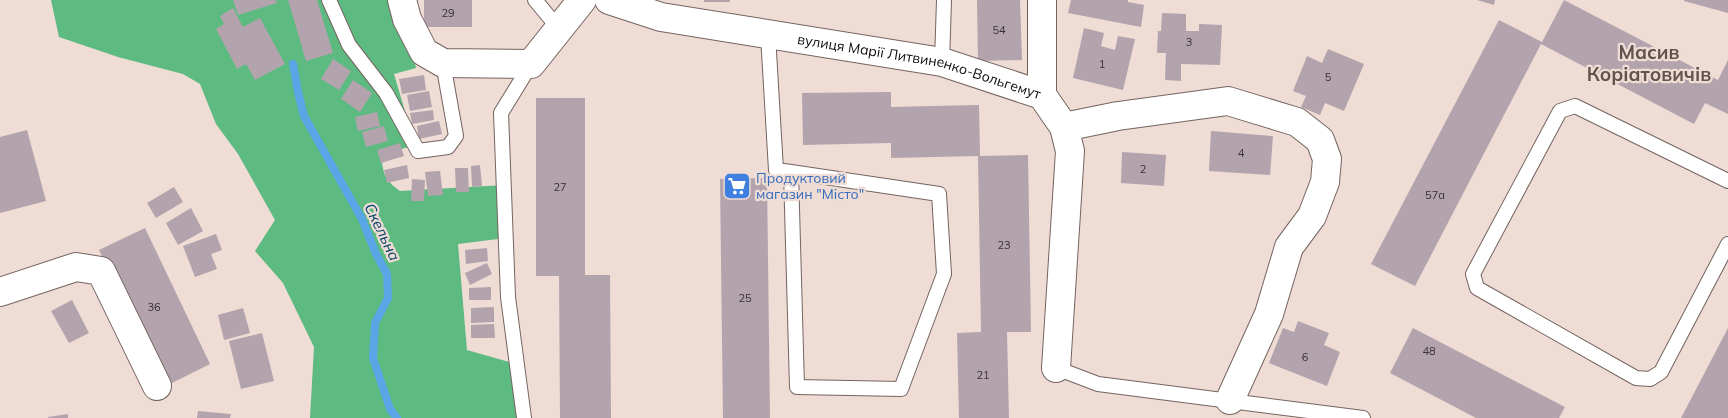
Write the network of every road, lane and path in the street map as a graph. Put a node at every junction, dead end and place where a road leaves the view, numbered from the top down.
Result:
1 (329, 0) edge
2 (402, 0) edge
3 (535, 0) edge
4 (582, 0) edge
5 (609, 0) edge
6 (944, 0) edge
7 (1042, 0) edge
8 (560, 30) junction
9 (768, 34) junction
10 (443, 62) junction
11 (942, 62) junction
12 (531, 64) junction
13 (1042, 95) junction
14 (1064, 127) junction
15 (791, 172) junction
16 (1728, 181) edge
17 (1728, 244) edge
18 (0, 292) edge
19 (1056, 368) joint
20 (157, 386) dead end
21 (1230, 400) junction
22 (524, 418) edge
23 (1363, 418) edge

1 - 10 lane
2 - 10 street
3 - 8 lane
4 - 8 street
5 - 9 street, вулиця Марії Литвиненко-Вольгемут
6 - 11 lane
7 - 13 street
8 - 12 street
9 - 11 street, вулиця Марії Литвиненко-Вольгемут
9 - 15 lane
10 - 12 street
11 - 13 street, вулиця Марії Литвиненко-Вольгемут
12 - 22 lane
13 - 14 street, вулиця Марії Литвиненко-Вольгемут
14 - 19 street, вулиця Марії Литвиненко-Вольгемут
14 - 21 street
15 - 15 lane
16 - 17 lane
18 - 20 street
19 - 21 lane
21 - 23 lane

